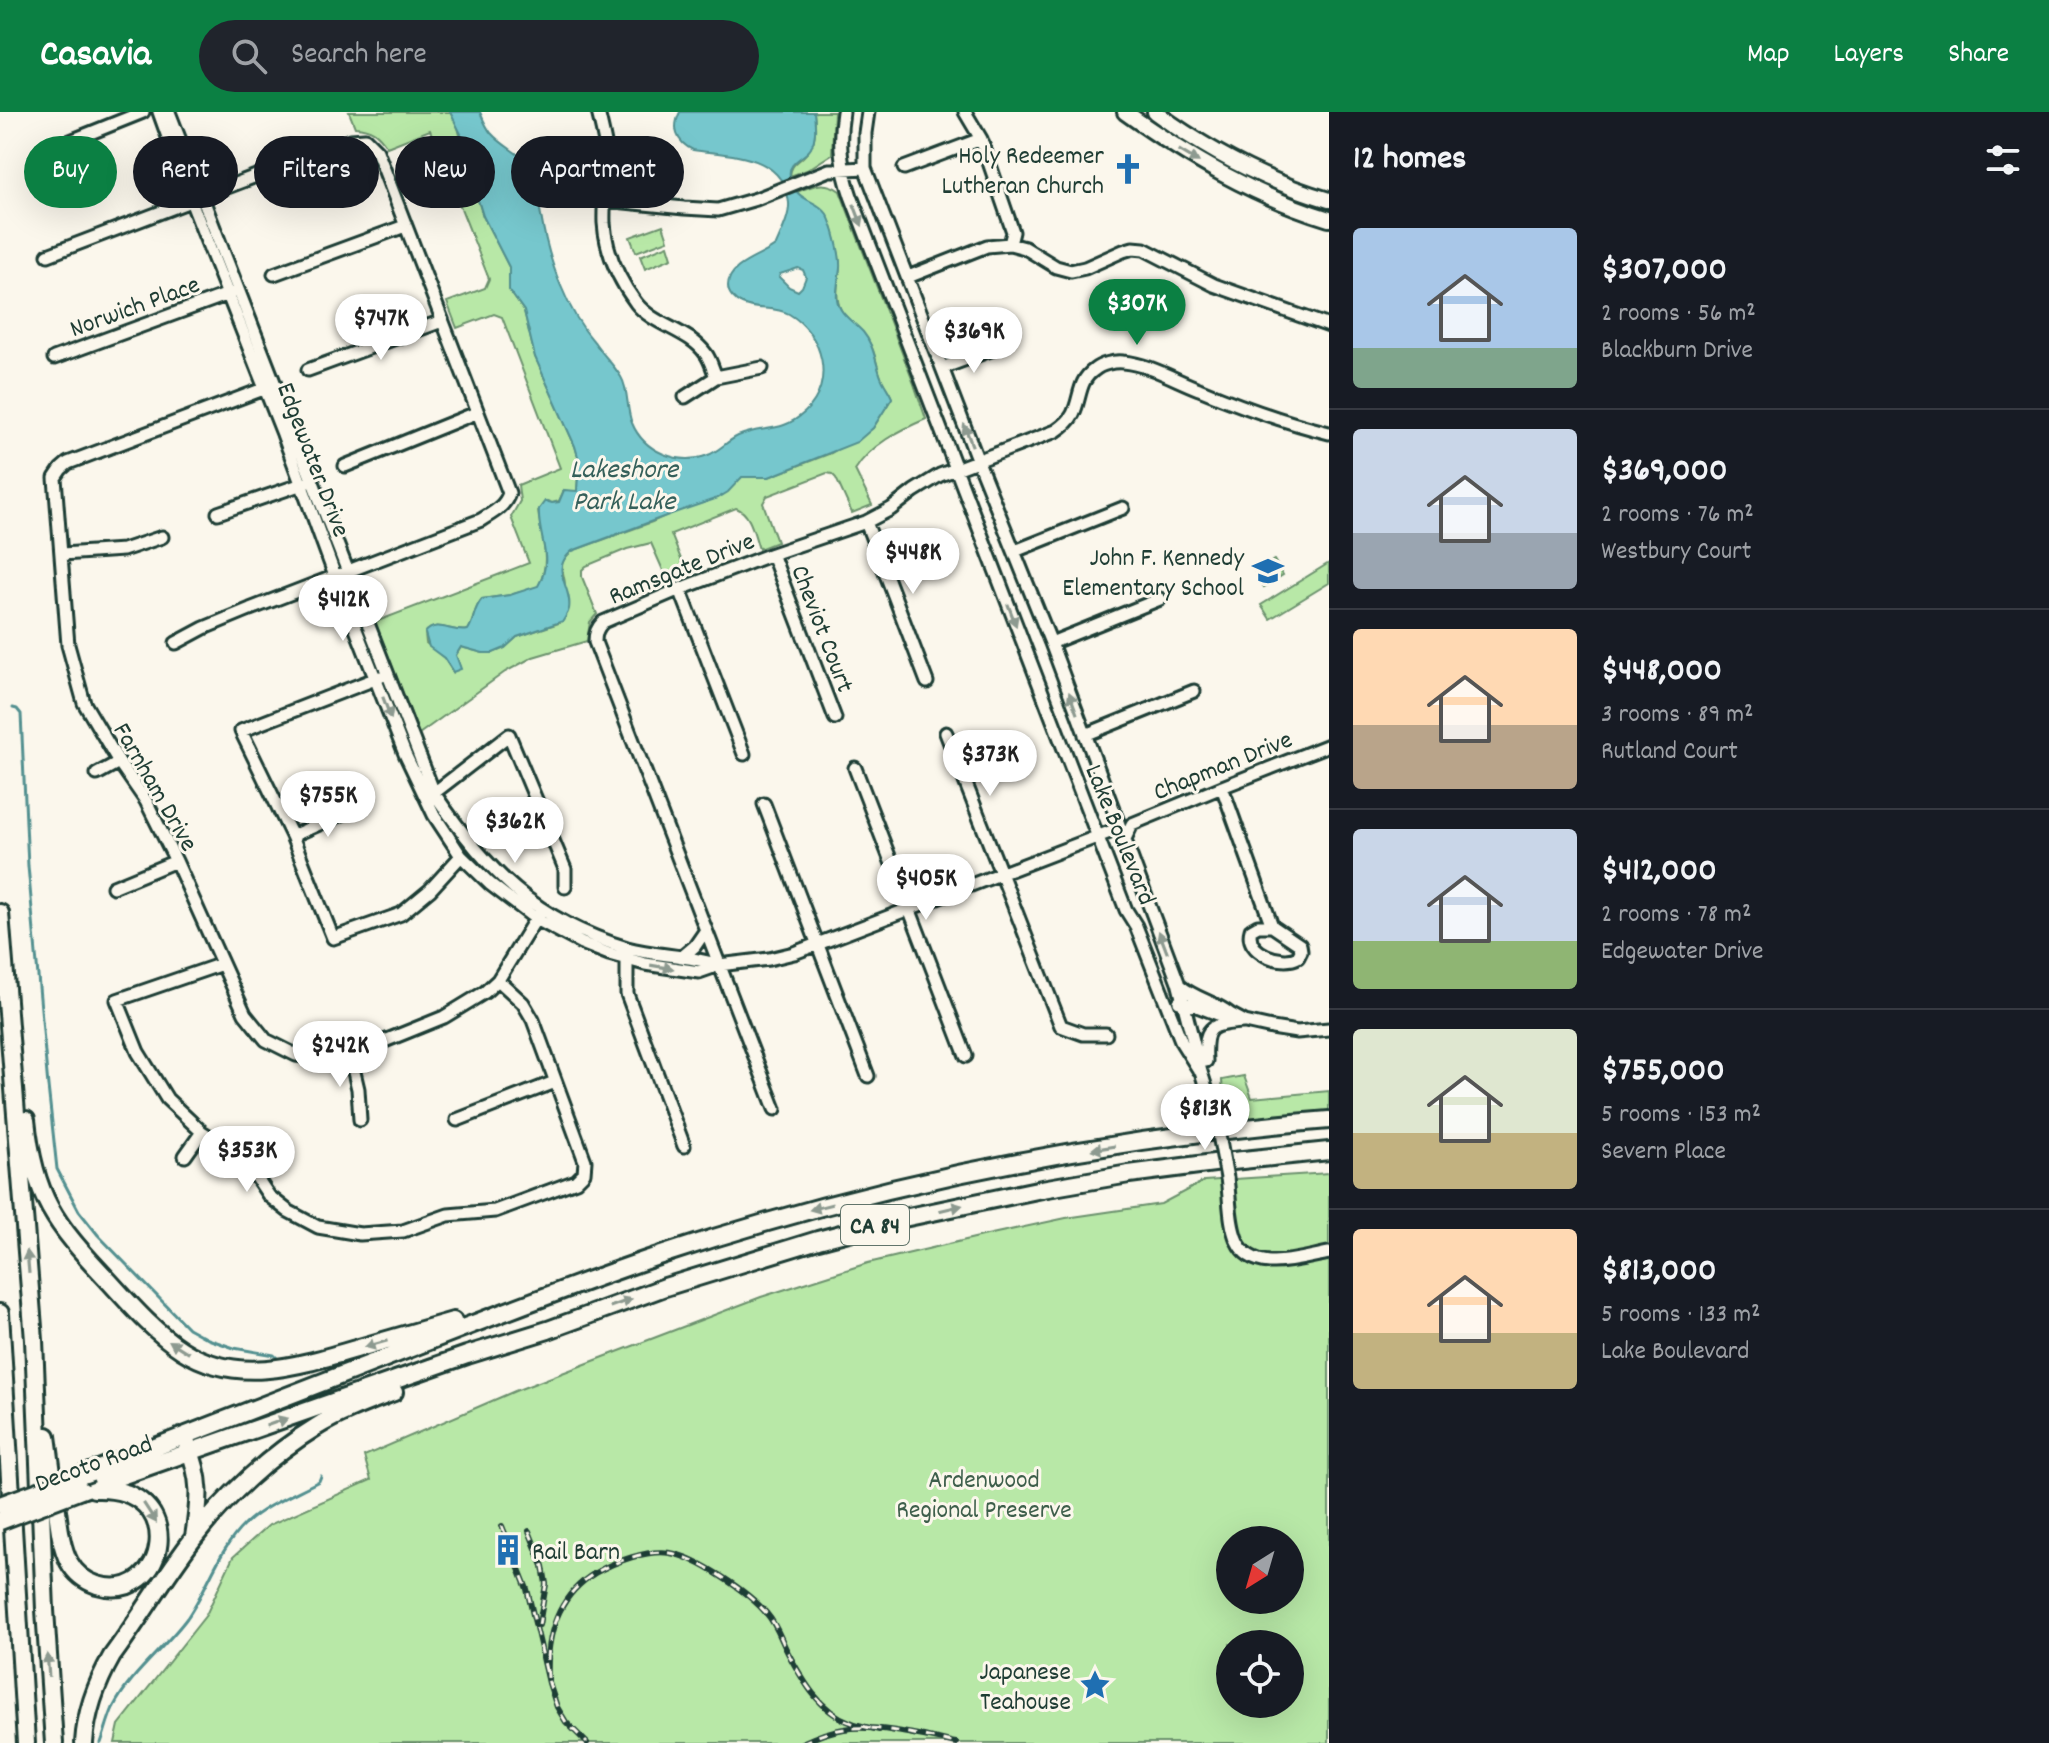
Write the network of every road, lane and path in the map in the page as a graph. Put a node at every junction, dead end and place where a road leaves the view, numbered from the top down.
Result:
1 (143, 112) edge
2 (159, 112) edge
3 (169, 112) edge
4 (598, 112) edge
5 (843, 112) edge
6 (868, 112) edge
7 (965, 112) edge
8 (1125, 112) edge
9 (1155, 112) edge
10 (83, 136) edge
11 (169, 136) edge
12 (177, 136) edge
13 (603, 136) edge
14 (981, 139) junction
15 (865, 168) junction
16 (904, 168) dead end
17 (842, 169) junction
18 (238, 183) edge
19 (1329, 200) edge
20 (173, 208) edge
21 (201, 208) edge
22 (605, 208) edge
23 (684, 208) edge
24 (1329, 219) edge
25 (405, 226) junction
26 (1010, 244) junction
27 (48, 255) dead end
28 (274, 274) dead end
29 (908, 277) junction
30 (234, 292) junction
31 (442, 321) junction
32 (1329, 326) edge
33 (993, 349) dead end
34 (54, 358) dead end
35 (762, 368) dead end
36 (942, 368) junction
37 (308, 370) dead end
38 (716, 377) junction
39 (269, 387) junction
40 (685, 397) dead end
41 (476, 413) junction
42 (1329, 433) edge
43 (978, 460) junction
44 (345, 466) dead end
45 (956, 468) junction
46 (307, 482) junction
47 (1123, 508) dead end
48 (218, 513) dead end
49 (866, 522) junction
50 (162, 537) dead end
51 (1015, 551) junction
52 (62, 554) junction
53 (772, 554) junction
54 (347, 571) junction
55 (335, 576) junction
56 (680, 589) junction
57 (1160, 599) dead end
58 (176, 643) dead end
59 (1051, 643) junction
60 (381, 676) junction
61 (927, 682) dead end
62 (1194, 691) dead end
63 (835, 718) dead end
64 (946, 733) dead end
65 (1085, 735) junction
66 (1329, 745) edge
67 (744, 754) dead end
68 (119, 762) junction
69 (855, 768) dead end
70 (97, 774) dead end
71 (1222, 787) junction
72 (430, 796) junction
73 (764, 804) dead end
74 (351, 810) dead end
75 (1123, 828) junction
76 (292, 836) junction
77 (1098, 838) junction
78 (461, 856) junction
79 (176, 861) junction
80 (1001, 875) junction
81 (113, 887) dead end
82 (565, 887) dead end
83 (910, 910) junction
84 (0, 913) edge
85 (539, 914) junction
86 (1272, 926) dead end
87 (706, 930) junction
88 (818, 945) junction
89 (627, 953) junction
90 (682, 957) junction
91 (222, 964) junction
92 (719, 965) junction
93 (3, 972) junction
94 (498, 980) junction
95 (1180, 986) junction
96 (1166, 1002) junction
97 (1184, 1002) junction
98 (1230, 1014) junction
99 (1245, 1022) junction
100 (1329, 1029) edge
101 (1106, 1034) dead end
102 (350, 1055) junction
103 (966, 1056) dead end
104 (1201, 1072) junction
105 (868, 1076) dead end
106 (555, 1082) junction
107 (1206, 1086) junction
108 (775, 1109) dead end
109 (360, 1120) dead end
110 (457, 1120) dead end
111 (1329, 1120) edge
112 (202, 1132) junction
113 (684, 1146) dead end
114 (1329, 1151) edge
115 (185, 1156) dead end
116 (1329, 1253) edge
117 (559, 1291) junction
118 (0, 1313) edge
119 (548, 1330) junction
120 (34, 1340) junction
121 (190, 1434) junction
122 (197, 1450) junction
123 (81, 1490) junction
124 (0, 1503) edge
125 (0, 1521) edge
126 (193, 1539) junction
127 (19, 1611) junction
128 (26, 1743) edge
129 (54, 1743) edge
130 (84, 1743) edge

1 - 10 street
2 - 11 street, Edgewater Drive
3 - 12 street, Edgewater Drive
4 - 13 street
5 - 17 street, Lake Boulevard
6 - 15 street, Lake Boulevard
7 - 14 street
8 -> 24 main road
9 - 19 main road
14 - 16 street
14 - 26 street
15 - 17 street
15 - 29 street, Lake Boulevard
17 - 23 street
17 -> 45 street, Lake Boulevard
18 - 25 street
20 - 27 street
21 - 30 street, Edgewater Drive
22 - 38 street
25 - 28 street
25 - 31 street
26 - 29 street
26 - 32 street
29 - 36 street, Lake Boulevard
30 - 34 street, Norwich Place
30 - 39 street, Edgewater Drive
31 - 37 street
31 - 41 street
33 - 36 street
35 - 38 street
43 -> 36 street, Lake Boulevard
38 - 40 street
39 - 46 street, Edgewater Drive
39 - 52 street, Farnham Drive
41 - 44 street
41 - 54 street
42 - 43 street, Ramsgate Drive
43 - 45 street, Ramsgate Drive
43 - 51 street, Lake Boulevard
45 - 49 street, Ramsgate Drive
45 -> 77 street, Lake Boulevard
46 - 48 street
46 - 54 street, Edgewater Drive
46 - 55 street, Edgewater Drive
47 - 51 street
49 - 53 street, Ramsgate Drive
49 - 61 street
50 - 52 street
51 - 59 street, Lake Boulevard
52 - 68 street, Farnham Drive
53 - 56 street, Ramsgate Drive
53 - 63 street, Cheviot Court
54 - 55 street
54 - 60 street, Edgewater Drive
55 - 58 street
55 - 60 street, Edgewater Drive
56 - 67 street
56 - 87 street, Ramsgate Drive
57 - 59 street
65 -> 59 street, Lake Boulevard
60 - 72 street, Edgewater Drive
60 - 76 street
62 - 65 street
64 - 80 street
65 - 75 street, Lake Boulevard
66 - 71 street, Chapman Drive
68 - 70 street
68 - 79 street, Farnham Drive
69 - 83 street
71 - 75 street, Chapman Drive
71 - 86 street
72 - 78 street, Edgewater Drive
72 - 82 street
72 - 85 street, Edgewater Drive
73 - 88 street
74 - 76 street
75 - 77 street, Edgewater Drive
95 -> 75 street, Lake Boulevard
76 - 78 street
77 - 80 street, Edgewater Drive
77 - 96 street, Lake Boulevard
78 - 85 street, Edgewater Drive
79 - 81 street
79 - 91 street, Farnham Drive
80 - 83 street, Edgewater Drive
80 - 101 street
83 - 88 street, Edgewater Drive
83 - 103 street
84 - 93 highway
85 - 89 street, Edgewater Drive
85 - 94 street, Farnham Drive
87 - 90 street
87 - 92 street, Ramsgate Drive
88 - 92 street, Edgewater Drive
88 - 105 street
89 - 90 street, Edgewater Drive
89 -> 92 street, Edgewater Drive
89 - 113 street
90 - 92 street, Edgewater Drive
91 - 102 street, Farnham Drive
91 - 112 street
92 - 108 street, Ramsgate Drive
117 -> 93 highway
120 -> 93 highway
94 - 102 street, Farnham Drive
94 - 106 street
95 - 97 street, Lake Boulevard
95 - 98 street
96 - 97 street
96 - 104 street, Lake Boulevard
97 - 98 street
97 - 104 street, Lake Boulevard
98 - 99 street
99 - 100 street
99 - 107 street
102 - 109 street
104 - 107 street, Lake Boulevard
106 - 110 street
106 - 112 street
107 - 116 street, Lake Boulevard, bridge
111 -> 117 highway, CA 84
112 - 115 street
119 -> 114 highway, CA 84
117 - 121 highway, Decoto Road
118 - 127 highway
122 -> 119 highway, CA 84
119 - 126 highway
123 -> 120 highway
129 -> 120 highway
121 - 122 highway
121 - 124 highway, Decoto Road, bridge
122 - 123 highway, Decoto Road / CA 84
122 - 126 highway
123 - 125 highway, Decoto Road / CA 84, bridge
124 - 127 highway
126 - 130 highway
127 - 128 highway

